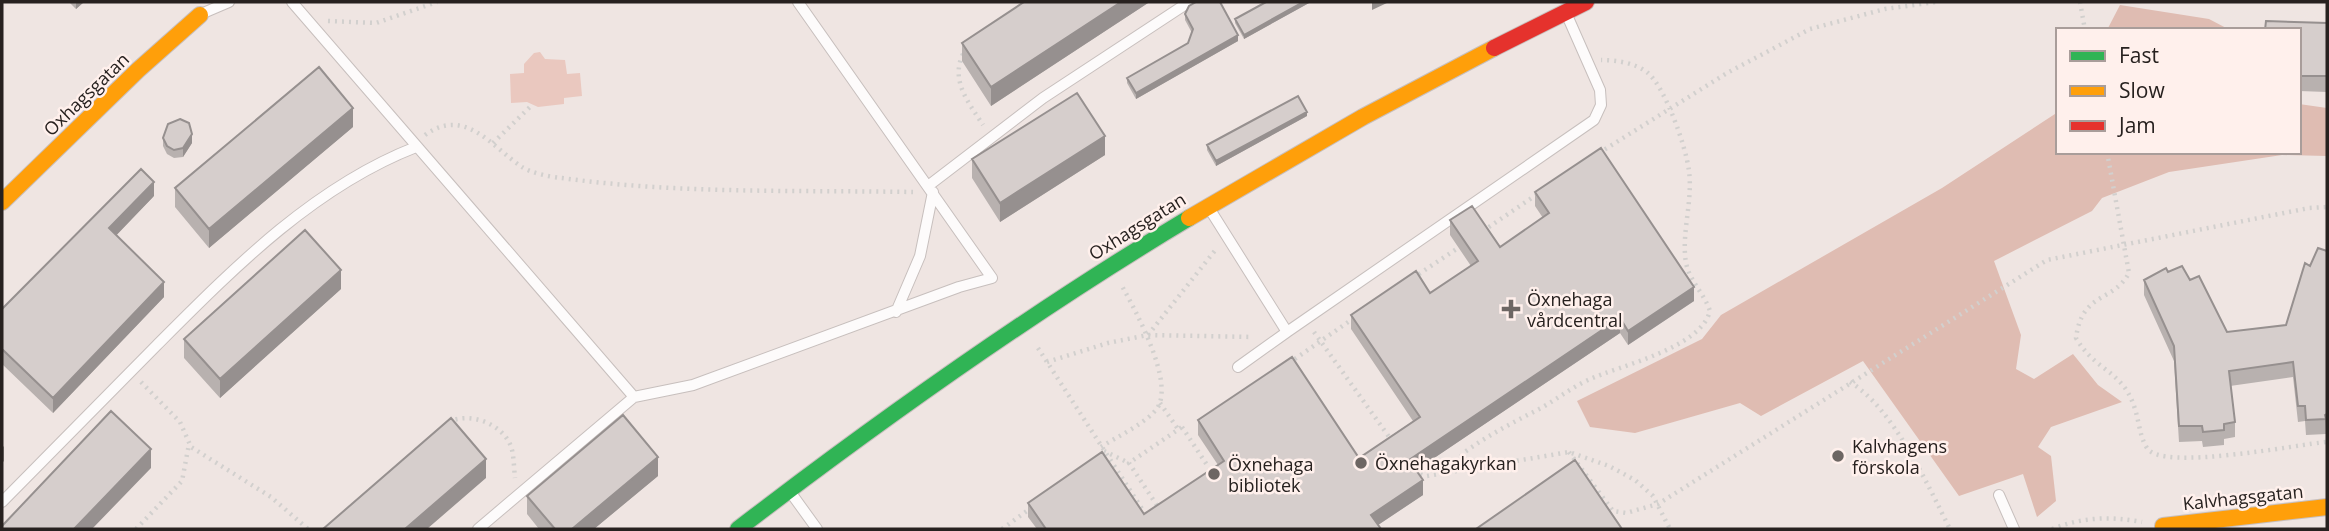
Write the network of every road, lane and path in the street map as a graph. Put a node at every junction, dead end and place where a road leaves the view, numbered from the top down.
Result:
1 (229, 2) edge
2 (292, 2) edge
3 (437, 2) edge
4 (798, 2) edge
5 (1189, 2) edge
6 (1586, 2) edge
7 (1936, 2) edge
8 (2080, 2) edge
9 (301, 12) junction
10 (1565, 12) junction
11 (200, 15) joint
12 (2085, 28) edge
13 (966, 49) edge
14 (1591, 64) junction
15 (533, 104) dead end
16 (1668, 108) junction
17 (991, 137) junction
18 (493, 143) junction
19 (415, 145) junction
20 (1597, 154) edge
21 (2107, 154) edge
22 (1551, 185) edge
23 (931, 189) junction
24 (2, 202) edge
25 (1207, 205) junction
26 (2327, 208) edge
27 (1482, 232) edge
28 (1227, 236) junction
29 (1471, 239) edge
30 (2124, 243) junction
31 (1120, 282) dead end
32 (1401, 286) edge
33 (896, 312) junction
34 (1355, 317) edge
35 (1305, 320) junction
36 (1148, 335) junction
37 (1283, 336) junction
38 (1321, 341) junction
39 (1038, 348) dead end
40 (1047, 362) junction
41 (1287, 364) edge
42 (1238, 367) dead end
43 (130, 371) junction
44 (1850, 382) junction
45 (634, 397) junction
46 (1160, 403) junction
47 (1178, 429) junction
48 (440, 430) edge
49 (2327, 442) edge
50 (189, 444) junction
51 (1398, 450) edge
52 (1104, 451) junction
53 (1569, 452) junction
54 (1406, 461) edge
55 (1096, 463) edge
56 (1129, 463) junction
57 (1458, 470) junction
58 (788, 489) junction
59 (1999, 495) dead end
60 (518, 496) junction
61 (2, 502) edge
62 (1658, 504) junction
63 (1035, 506) edge
64 (2327, 508) edge
65 (1160, 510) junction
66 (1148, 518) junction
67 (2158, 528) edge
68 (136, 529) edge
69 (308, 529) edge
70 (478, 529) edge
71 (738, 529) edge
72 (817, 529) edge
73 (1002, 529) edge
74 (1156, 529) edge
75 (1670, 529) edge
76 (1950, 529) edge
77 (2014, 529) edge
78 (2052, 529) edge

1 - 11 lane
2 - 9 lane
3 - 9 path
4 - 23 lane
5 - 17 lane
6 - 10 street, Oxhagsgatan
7 - 16 path
8 - 12 path
9 - 19 lane
10 - 14 lane
10 - 25 street, Oxhagsgatan
11 - 24 street, Oxhagsgatan
13 - 17 path
14 - 16 path
14 - 35 lane
15 - 18 path
16 - 20 path
16 - 57 path
17 - 23 lane
18 - 19 path
18 - 23 path
19 - 43 lane
19 - 45 lane
21 - 30 path
22 - 27 path
23 - 33 lane
23 - 33 lane
25 - 28 lane
25 - 58 street, Oxhagsgatan
26 - 30 path
28 - 36 path
28 - 37 lane
29 - 32 path
30 - 44 path
30 - 49 path
31 - 36 path
33 - 45 lane
34 - 38 path
35 - 37 lane
35 - 38 path
36 - 37 path
36 - 40 path
36 - 46 path
37 - 38 path
37 - 42 lane
38 - 41 path
38 - 51 path
39 - 40 path
40 - 52 path
43 - 50 path
43 - 61 lane
44 - 62 path
44 - 76 path
45 - 60 lane
46 - 47 path
46 - 52 path
47 - 56 path
47 - 65 path
48 - 60 path
50 - 68 path
50 - 69 path
52 - 55 path
52 - 56 path
52 - 66 path
53 - 57 path
53 - 62 path
53 - 62 path
54 - 57 path
56 - 65 path
58 - 71 street, Oxhagsgatan
58 - 72 lane
59 - 77 lane
60 - 70 lane
62 - 75 path
63 - 73 path
64 - 67 street, Kalvhagsgatan
65 - 66 path
66 - 74 path
67 - 78 path

